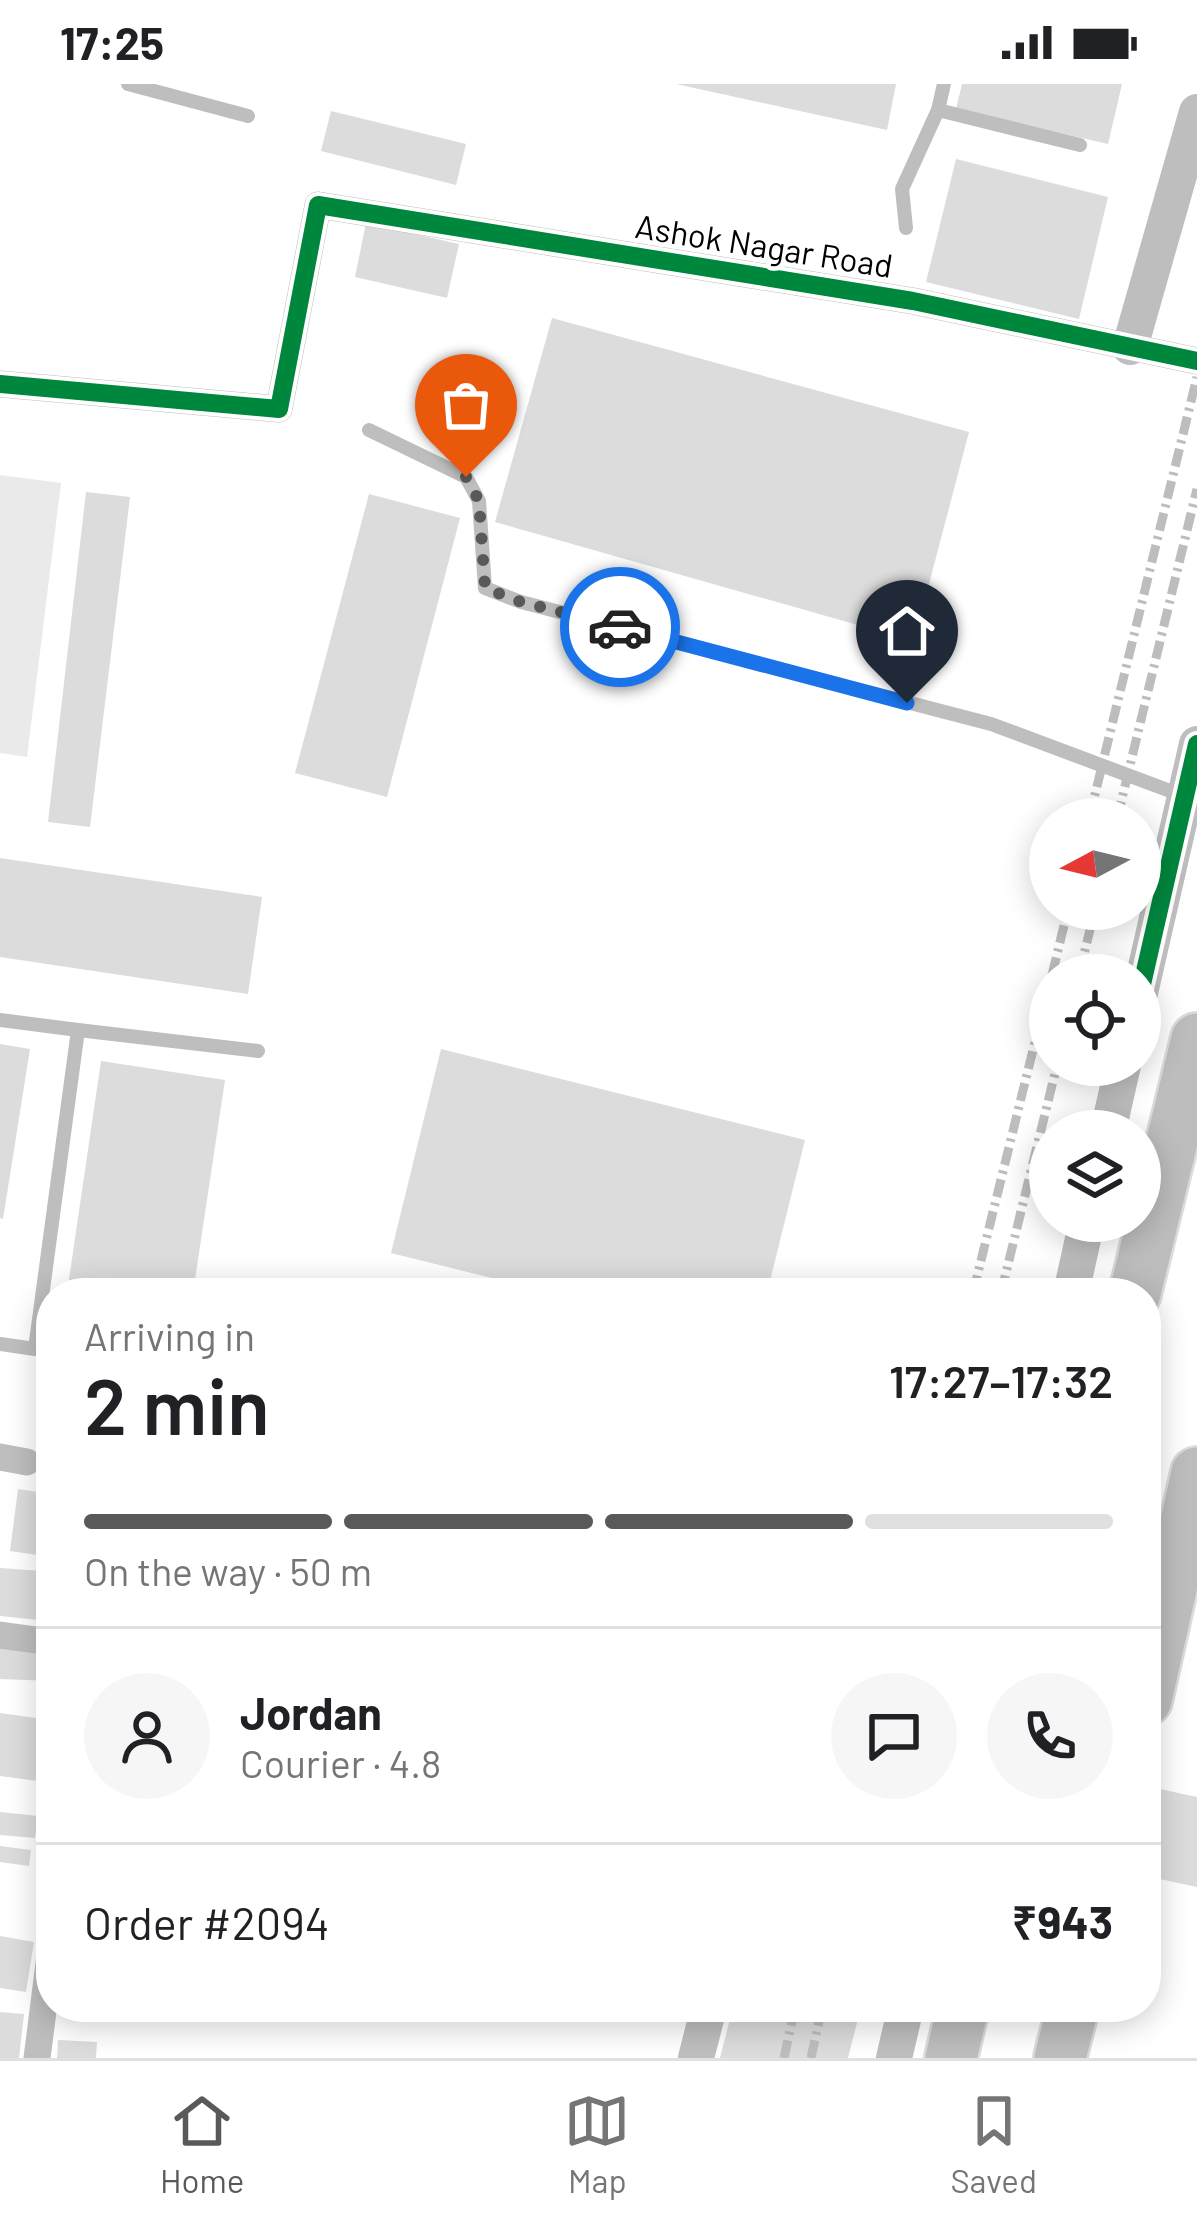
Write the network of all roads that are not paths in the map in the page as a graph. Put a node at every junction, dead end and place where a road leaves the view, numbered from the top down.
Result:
1 (128, 84) edge
2 (944, 84) edge
3 (938, 110) junction
4 (1197, 112) edge
5 (248, 116) dead end
6 (1080, 145) dead end
7 (906, 228) dead end
8 (1130, 347) junction
9 (1197, 361) edge
10 (0, 384) edge
11 (369, 430) dead end
12 (1197, 744) edge
13 (1185, 796) junction
14 (1149, 954) edge
15 (0, 1020) edge
16 (78, 1030) junction
17 (1197, 1039) edge
18 (258, 1051) dead end
19 (1083, 1242) edge
20 (51, 1278) edge
21 (1074, 1278) edge
22 (1139, 1278) edge
23 (0, 1344) edge
24 (36, 1349) edge
25 (1197, 1473) edge
26 (1161, 1633) edge
27 (0, 1635) edge
28 (36, 1640) edge
29 (42, 2022) edge
30 (705, 2022) edge
31 (902, 2022) edge
32 (959, 2022) edge
33 (1069, 2022) edge
34 (38, 2058) edge
35 (696, 2058) edge
36 (894, 2058) edge
37 (951, 2058) edge
38 (1060, 2058) edge

1 - 5 lane
2 - 3 lane
3 - 6 lane
3 - 7 lane
4 - 8 street
8 - 9 street, Ashok Nagar Road
8 - 10 street, Ashok Nagar Road
11 - 13 lane
12 - 13 street
13 - 14 street
15 - 16 lane
16 - 18 lane
16 - 20 lane
17 - 22 highway
19 - 21 street
23 - 24 lane
25 - 26 highway
27 - 28 street
29 - 34 street
30 - 35 street
31 - 36 street
32 - 37 highway
33 - 38 highway

